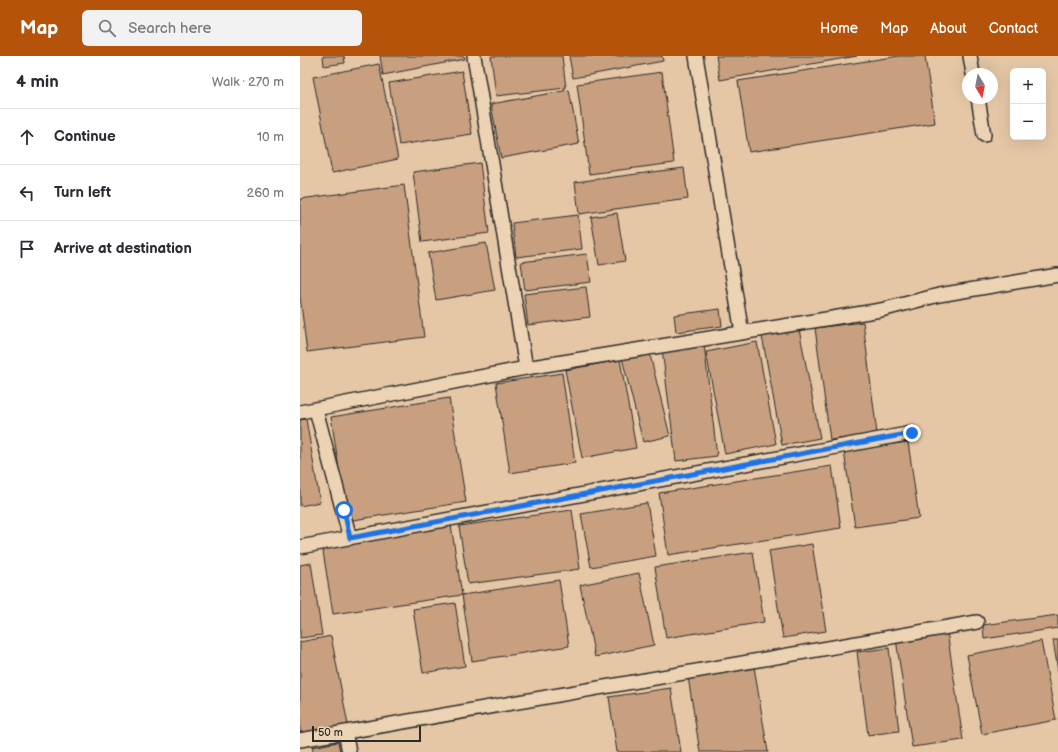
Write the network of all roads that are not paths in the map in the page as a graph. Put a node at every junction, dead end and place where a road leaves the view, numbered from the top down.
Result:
1 (474, 56) edge
2 (696, 56) edge
3 (970, 56) edge
4 (972, 68) edge
5 (979, 104) edge
6 (984, 135) dead end
7 (1058, 275) edge
8 (742, 333) junction
9 (526, 368) junction
10 (316, 410) junction
11 (300, 412) edge
12 (912, 433) dead end
13 (350, 538) junction
14 (300, 547) edge
15 (977, 622) dead end
16 (346, 732) junction
17 (300, 740) edge
18 (349, 752) edge

1 - 9 street
2 - 8 street
3 - 4 street
5 - 6 street
7 - 8 street
8 - 9 street
9 - 10 street
10 - 11 street
10 - 13 street
12 - 13 street
13 - 14 street
15 - 16 street
16 - 17 street
16 - 18 street

